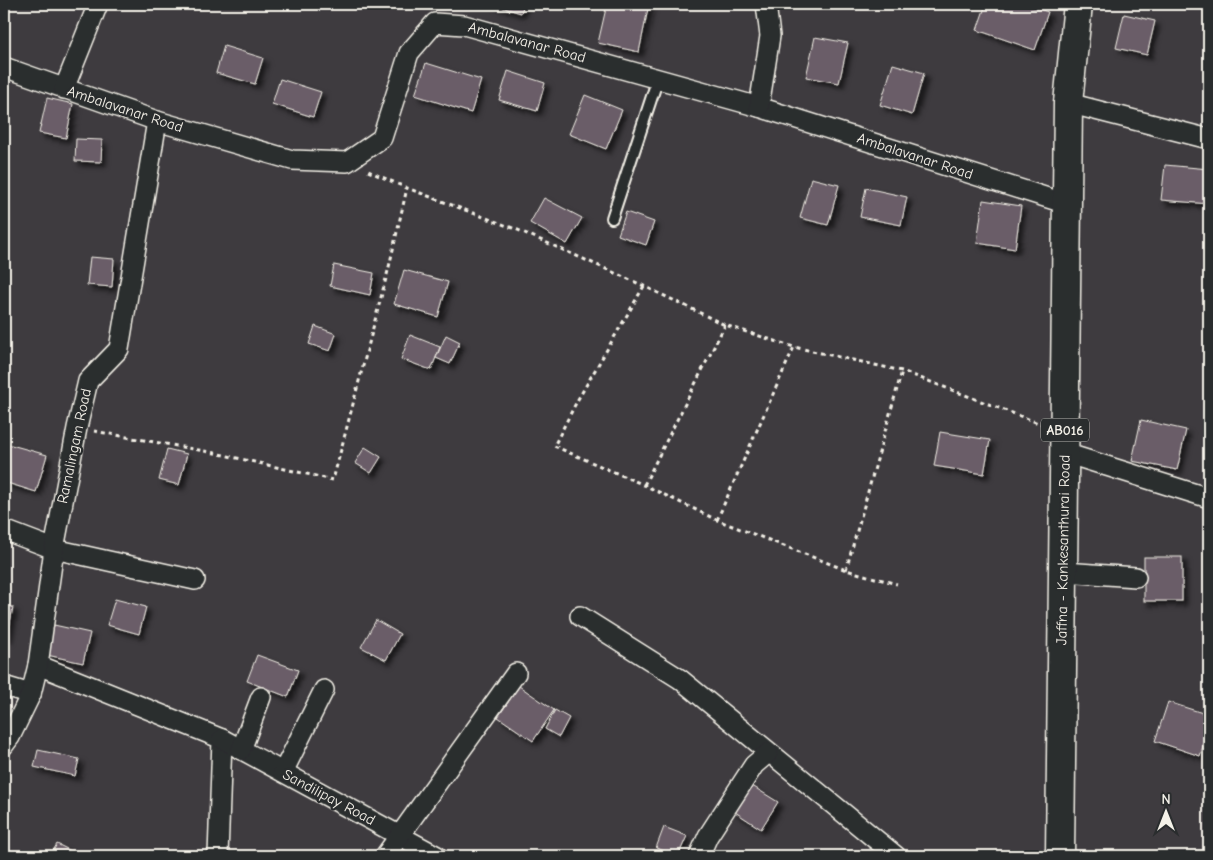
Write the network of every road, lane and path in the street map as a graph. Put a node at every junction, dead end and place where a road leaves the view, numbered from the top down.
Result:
1 (98, 4) edge
2 (766, 4) edge
3 (1078, 4) edge
4 (4, 67) edge
5 (658, 78) junction
6 (64, 89) junction
7 (1068, 102) junction
8 (759, 107) junction
9 (157, 121) junction
10 (1209, 139) edge
11 (347, 162) junction
12 (407, 188) junction
13 (1067, 204) junction
14 (612, 218) dead end
15 (644, 286) junction
16 (725, 325) junction
17 (794, 346) junction
18 (902, 371) junction
19 (77, 428) junction
20 (1065, 443) junction
21 (644, 485) junction
22 (1209, 498) edge
23 (717, 520) junction
24 (4, 530) edge
25 (54, 549) junction
26 (846, 570) junction
27 (1064, 572) junction
28 (1136, 577) dead end
29 (195, 580) dead end
30 (897, 584) dead end
31 (580, 616) dead end
32 (38, 665) junction
33 (516, 673) dead end
34 (4, 686) edge
35 (324, 690) dead end
36 (31, 694) junction
37 (261, 697) dead end
38 (222, 739) junction
39 (4, 746) edge
40 (241, 750) junction
41 (768, 753) junction
42 (283, 772) junction
43 (400, 835) junction
44 (218, 856) edge
45 (385, 856) edge
46 (437, 856) edge
47 (699, 856) edge
48 (896, 856) edge
49 (1060, 856) edge

1 - 6 street
2 - 8 street
3 - 7 main road, Jaffna - Kankesanthurai Road / AB016
4 - 6 street, Ambalavanar Road
5 - 8 street, Ambalavanar Road
5 - 11 street, Ambalavanar Road
5 - 14 lane
6 - 9 street, Ambalavanar Road
7 - 10 street
7 - 13 main road, Jaffna - Kankesanthurai Road / AB016
8 - 13 street, Ambalavanar Road
9 - 11 street, Ambalavanar Road
9 - 19 street, Ramalingam Road
11 - 12 path
12 - 15 path
12 - 19 path
13 - 20 main road, Jaffna - Kankesanthurai Road / AB016
15 - 16 path
15 - 21 path
16 - 17 path
16 - 21 path
17 - 18 path
17 - 23 path
18 - 20 path
18 - 26 path
19 - 25 street, Ramalingam Road
20 - 22 street
20 - 27 main road, Jaffna - Kankesanthurai Road / AB016
21 - 23 path
23 - 26 path
24 - 25 street
25 - 29 street
25 - 32 street, Ramalingam Road
26 - 30 path
27 - 28 street
27 - 49 main road, Jaffna - Kankesanthurai Road / AB016
31 - 41 street
32 - 36 street, Ramalingam Road
32 - 38 street, Sandilipay Road
33 - 43 street
34 - 36 street
35 - 42 street
36 - 39 street, Ramalingam Road
37 - 40 street
38 - 40 street, Sandilipay Road
38 - 44 street
40 - 42 street, Sandilipay Road
41 - 47 street
41 - 48 street
42 - 43 street, Sandilipay Road
43 - 45 street
43 - 46 street, Sandilipay Road

